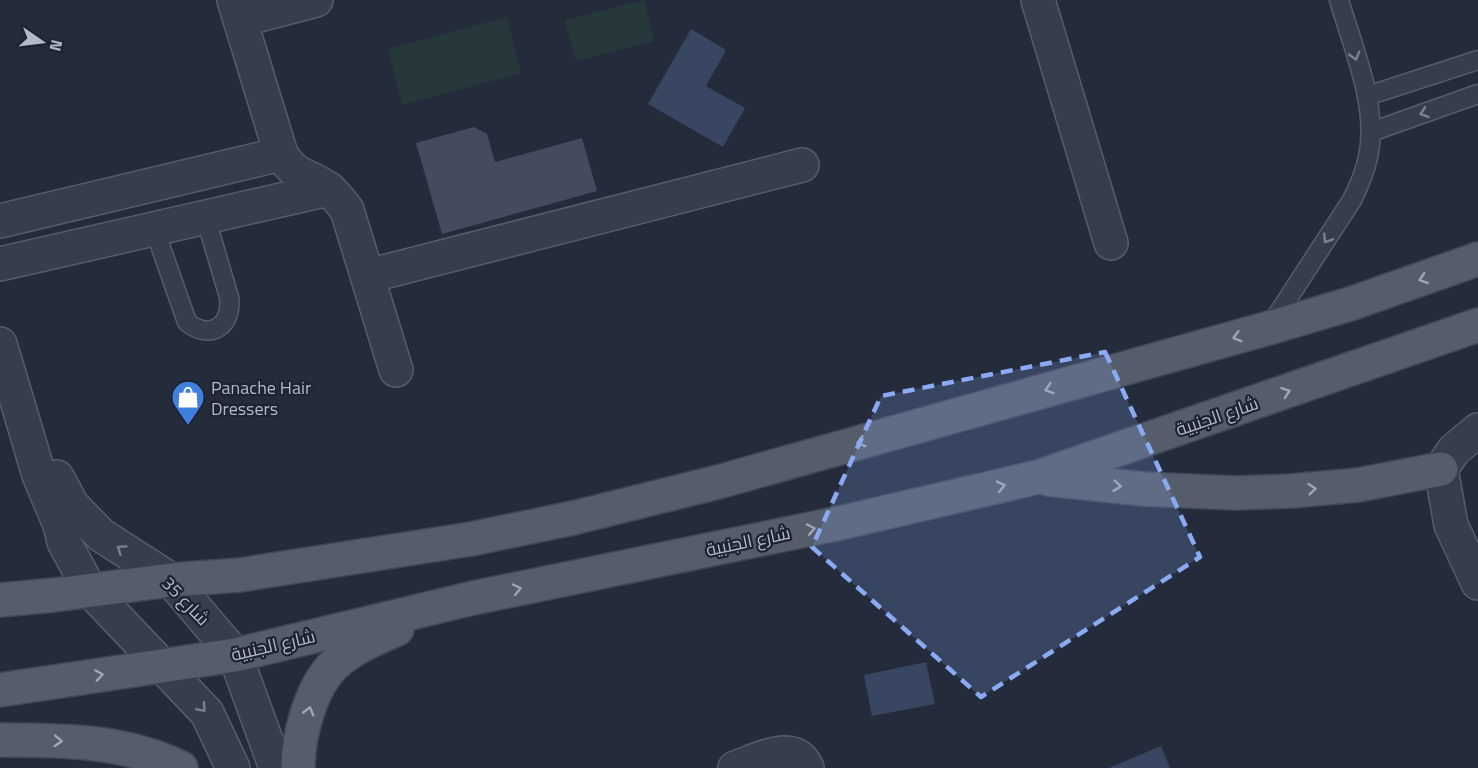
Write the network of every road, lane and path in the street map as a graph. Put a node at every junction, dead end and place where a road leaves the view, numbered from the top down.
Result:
1 (316, 0) edge
2 (1038, 0) edge
3 (1339, 0) edge
4 (237, 10) edge
5 (1478, 60) edge
6 (1478, 94) edge
7 (1367, 96) junction
8 (1371, 132) junction
9 (281, 154) junction
10 (802, 165) dead end
11 (193, 175) junction
12 (140, 187) junction
13 (329, 189) junction
14 (205, 216) junction
15 (0, 221) edge
16 (154, 228) junction
17 (1111, 243) dead end
18 (1478, 260) edge
19 (0, 264) edge
20 (368, 276) junction
21 (1478, 325) edge
22 (1269, 328) junction
23 (0, 344) edge
24 (396, 370) dead end
25 (1478, 430) edge
26 (29, 439) junction
27 (1441, 469) junction
28 (1038, 477) junction
29 (171, 580) junction
30 (1478, 583) edge
31 (90, 590) junction
32 (473, 598) junction
33 (0, 600) edge
34 (235, 655) junction
35 (162, 666) junction
36 (0, 690) edge
37 (0, 740) edge
38 (181, 768) edge
39 (233, 768) edge
40 (276, 768) edge
41 (298, 768) edge
42 (735, 768) edge
43 (807, 768) edge

1 - 4 street
2 - 17 street
3 -> 7 lane
4 - 9 street
5 - 7 lane
6 -> 8 lane
7 - 8 lane
8 -> 22 lane
9 - 11 street
9 - 13 street
10 - 20 street
11 - 12 street
11 - 14 street
12 - 15 street
12 - 16 street
13 - 14 street
13 - 20 street
14 - 16 street
14 - 16 lane
16 - 19 street
18 -> 22 main road
20 - 24 street
28 -> 21 main road, شارع الجنبية
22 -> 29 main road
23 - 26 street, شارع 35
25 - 27 street
29 -> 26 street, شارع 35
26 - 31 street, شارع 35
28 -> 27 main road
27 - 30 street
32 -> 28 main road, شارع الجنبية
29 - 31 main road
29 - 34 street, شارع 35
31 - 33 main road
31 - 35 street, شارع 35
32 - 34 main road, شارع الجنبية
41 -> 32 main road
34 - 35 main road, شارع الجنبية
34 - 40 street, شارع 35
36 -> 35 main road, شارع الجنبية
35 -> 39 street, شارع 35
37 -> 38 main road
42 - 43 street

